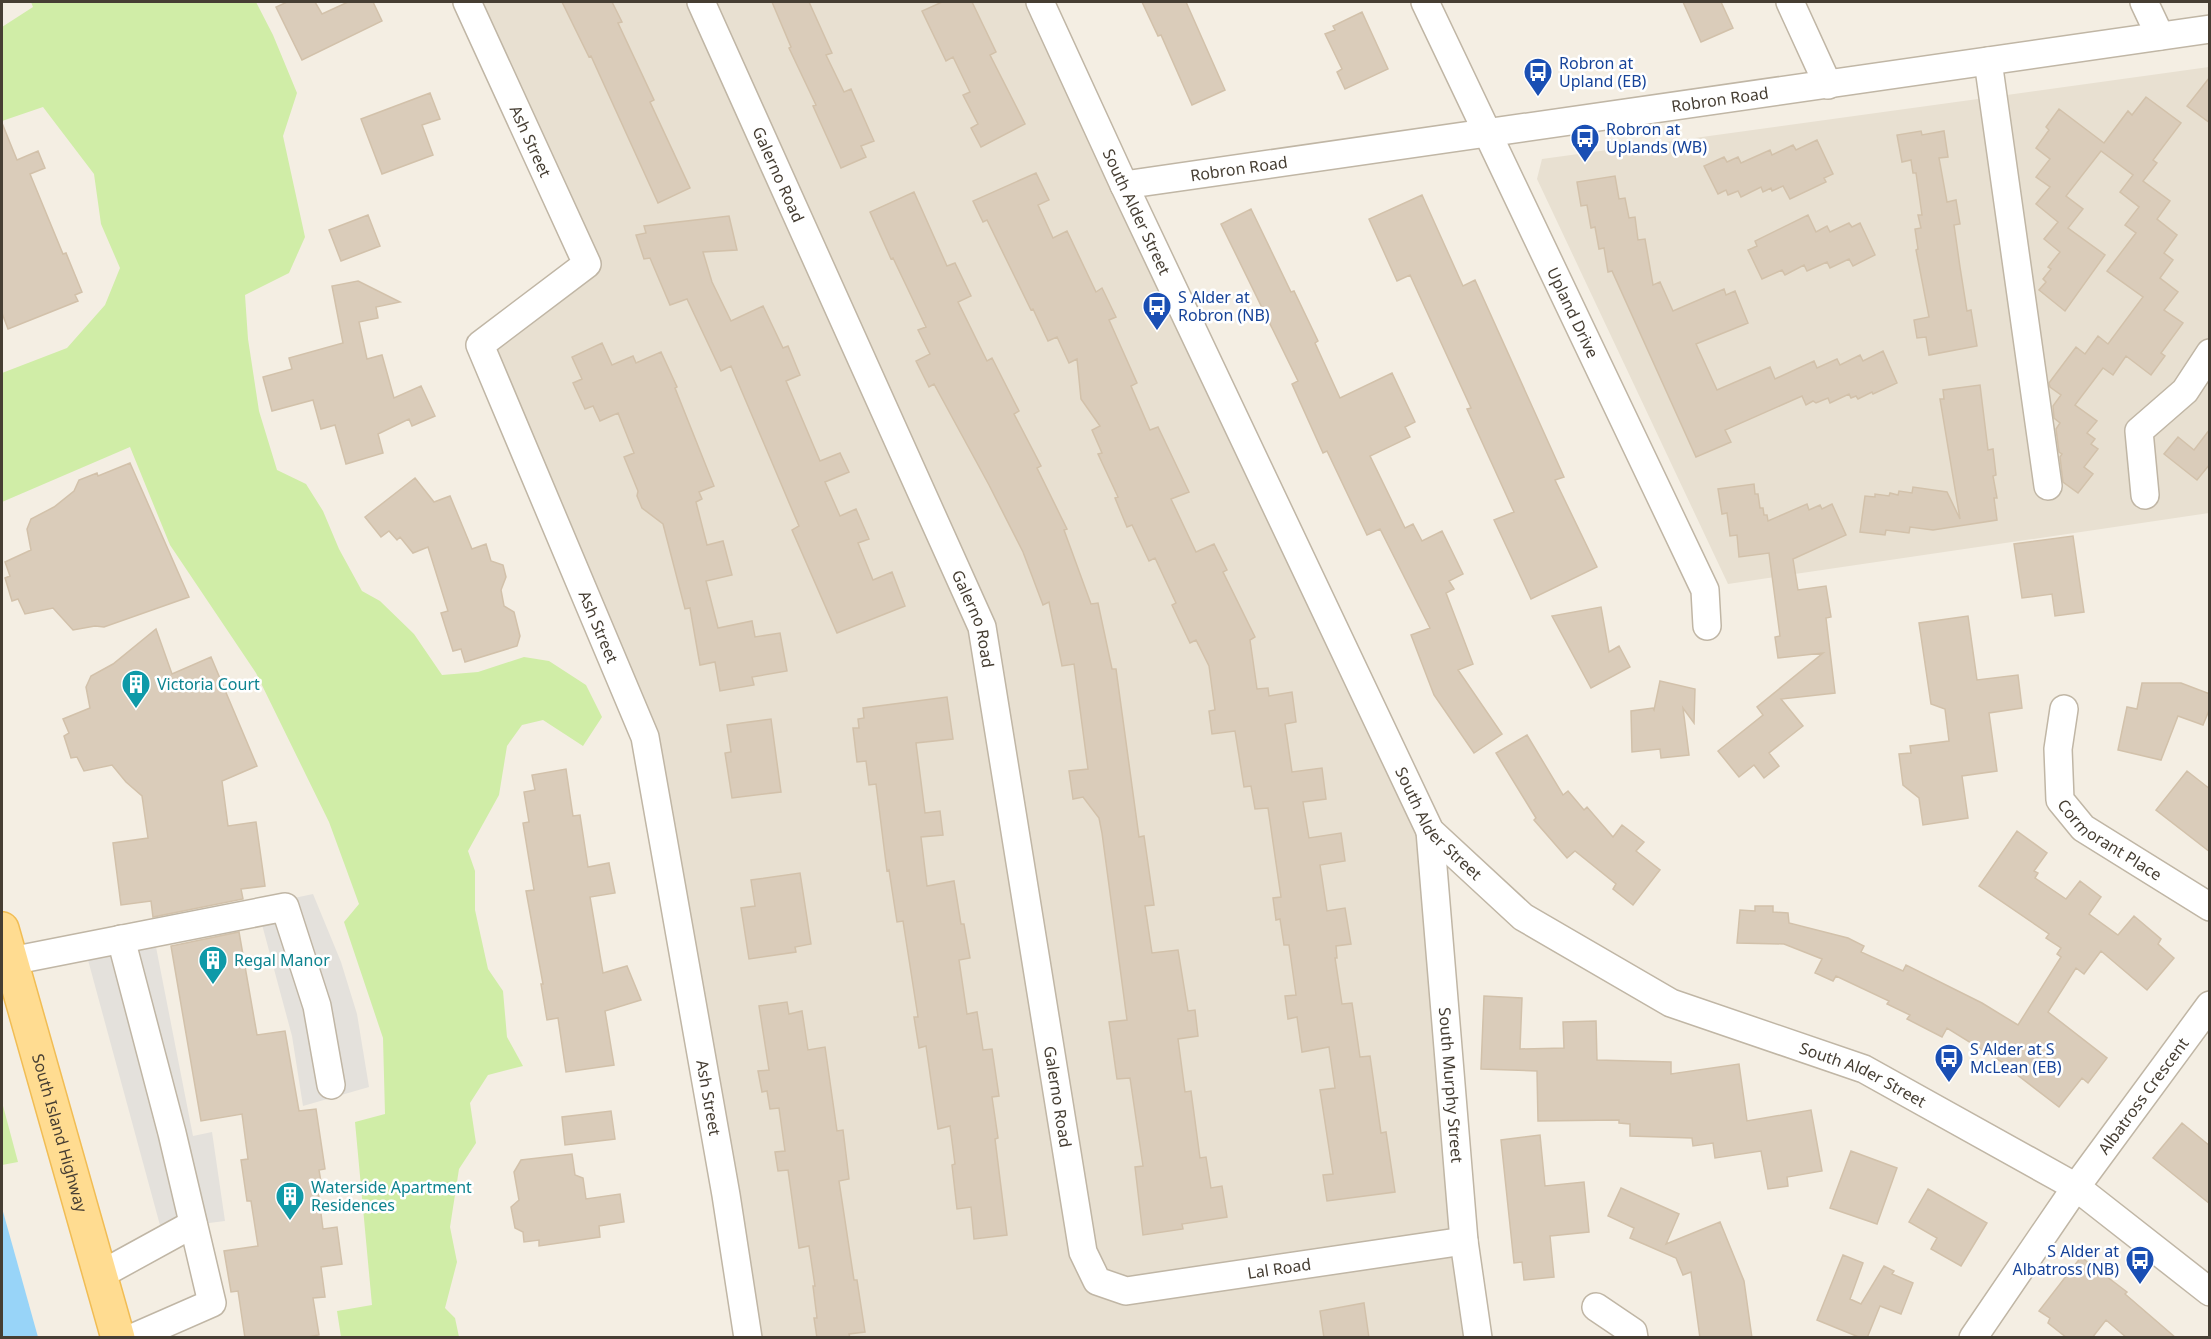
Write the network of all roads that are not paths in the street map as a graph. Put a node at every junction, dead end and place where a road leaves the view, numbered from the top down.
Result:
1 (467, 2) edge
2 (701, 2) edge
3 (1040, 2) edge
4 (1425, 2) edge
5 (1790, 2) edge
6 (2144, 2) edge
7 (2210, 29) edge
8 (2160, 36) junction
9 (1988, 60) junction
10 (1828, 85) junction
11 (1487, 134) junction
12 (1124, 185) junction
13 (2210, 353) edge
14 (2048, 486) dead end
15 (2145, 495) dead end
16 (1707, 626) dead end
17 (2064, 710) dead end
18 (1430, 831) junction
19 (2210, 907) edge
20 (2, 929) edge
21 (121, 939) junction
22 (11, 961) junction
23 (2210, 1005) edge
24 (331, 1085) dead end
25 (2076, 1187) junction
26 (193, 1224) junction
27 (1464, 1240) junction
28 (100, 1275) junction
29 (1096, 1281) joint
30 (2210, 1293) edge
31 (1596, 1307) dead end
32 (118, 1338) edge
33 (132, 1338) edge
34 (748, 1338) edge
35 (1478, 1338) edge
36 (1634, 1338) edge
37 (1973, 1338) edge

1 - 34 street, Ash Street
2 - 29 street, Galerno Road
3 - 12 street, South Alder Street
4 - 11 street, Upland Drive
5 - 10 street
6 - 8 street
7 - 8 street, Robron Road
8 - 9 street, Robron Road
9 - 10 street, Robron Road
9 - 14 street
10 - 11 street, Robron Road
11 - 12 street, Robron Road
11 - 16 street, Upland Drive
12 - 18 street, South Alder Street
13 - 15 street
17 - 19 street, Cormorant Place
18 - 25 street, South Alder Street
18 - 27 street, South Murphy Street
20 - 22 main road, South Island Highway
21 - 22 street
21 - 24 street
21 - 26 street
22 - 28 main road, South Island Highway
23 - 25 street, Albatross Crescent
25 - 30 street, South Alder Street
25 - 37 street, Albatross Crescent
26 - 28 street
26 - 33 street
27 - 29 street, Lal Road
27 - 35 street, South Murphy Street
28 - 32 main road, South Island Highway
31 - 36 street

